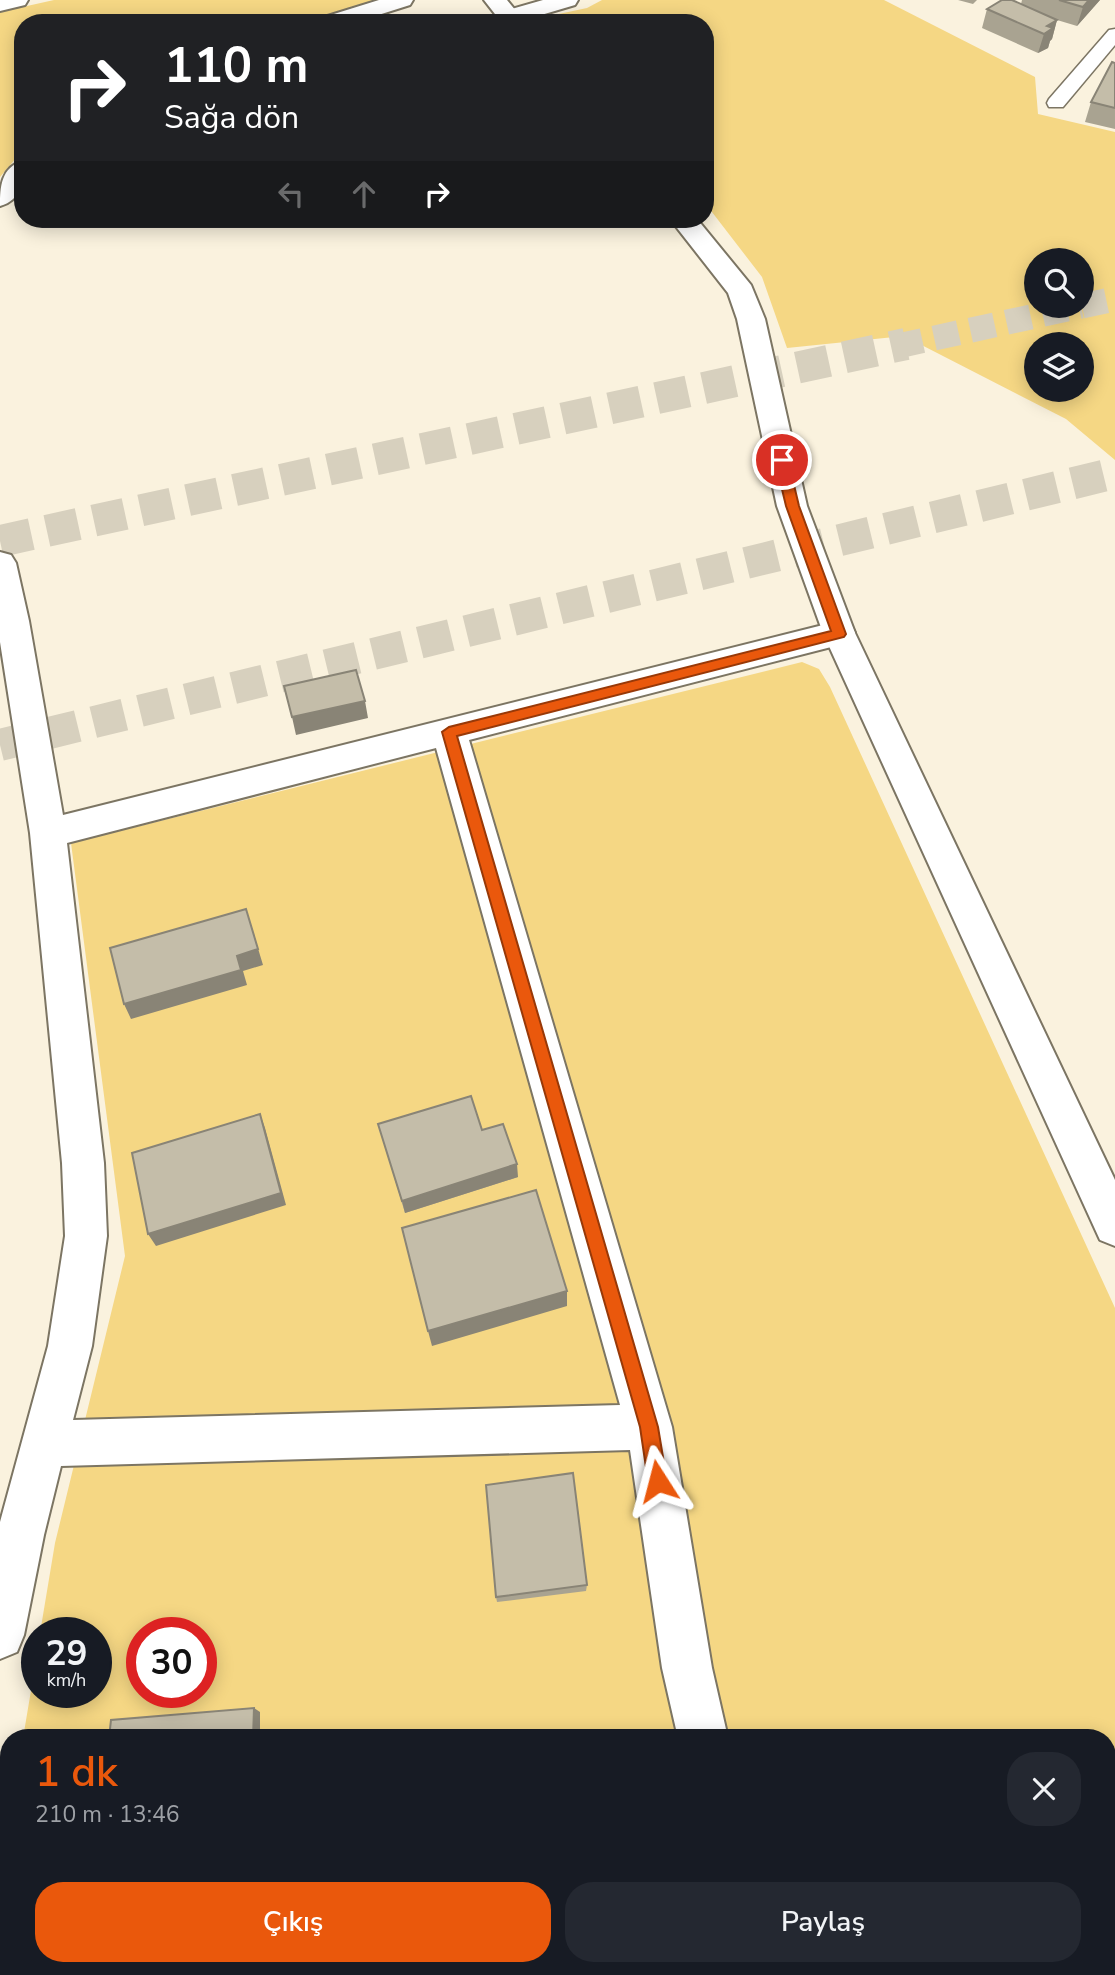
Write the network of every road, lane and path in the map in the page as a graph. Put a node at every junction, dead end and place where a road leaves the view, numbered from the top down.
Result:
1 (17, 0) edge
2 (402, 0) edge
3 (567, 0) edge
4 (0, 4) edge
5 (506, 13) edge
6 (358, 14) edge
7 (1115, 34) edge
8 (1056, 103) dead end
9 (14, 180) edge
10 (0, 198) edge
11 (690, 228) edge
12 (0, 563) edge
13 (839, 634) junction
14 (449, 732) junction
15 (48, 833) junction
16 (1115, 1226) edge
17 (649, 1427) junction
18 (45, 1444) junction
19 (0, 1635) edge
20 (701, 1729) edge

1 - 4 street
2 - 6 street
3 - 5 street
7 - 8 lane
9 - 10 street
11 - 13 street
12 - 15 street
13 - 14 street
13 - 16 street
14 - 15 street
14 - 17 street
15 - 18 street
17 - 18 street
17 - 20 street
18 - 19 street

